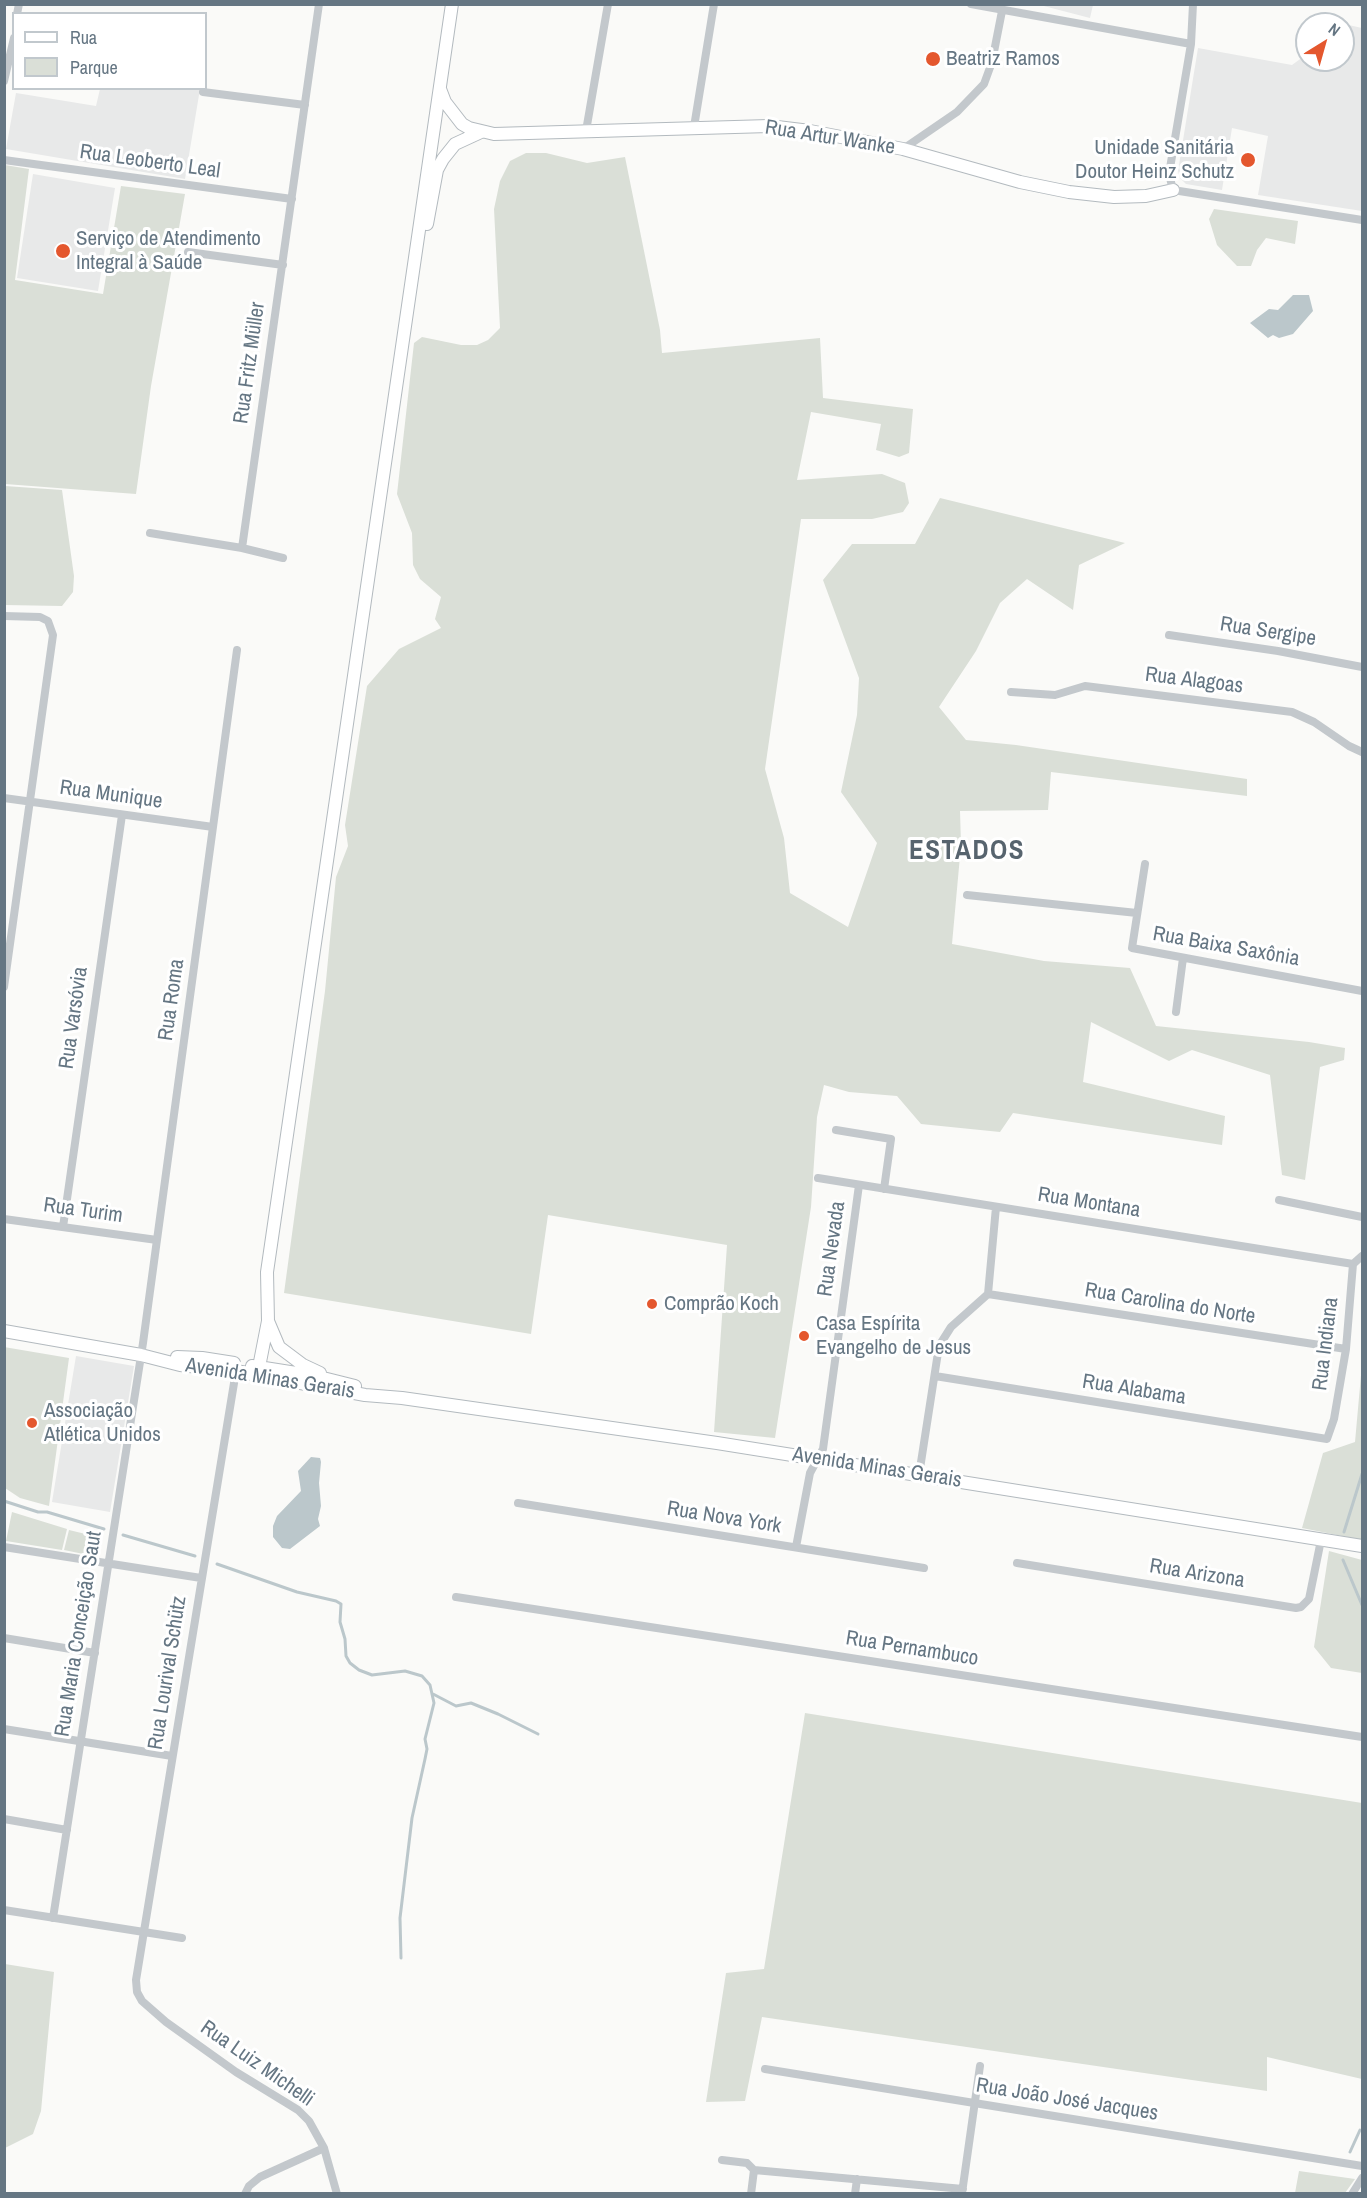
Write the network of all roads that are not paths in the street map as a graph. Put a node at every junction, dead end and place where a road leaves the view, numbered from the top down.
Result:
1 (319, 4) edge
2 (452, 4) edge
3 (608, 4) edge
4 (714, 4) edge
5 (971, 4) edge
6 (1193, 4) edge
7 (1002, 11) junction
8 (1191, 44) junction
9 (12, 47) edge
10 (4, 81) edge
11 (439, 85) junction
12 (203, 92) dead end
13 (304, 105) junction
14 (694, 127) junction
15 (586, 130) junction
16 (481, 132) junction
17 (903, 149) junction
18 (4, 160) edge
19 (1173, 190) junction
20 (292, 199) junction
21 (1362, 220) edge
22 (188, 252) dead end
23 (283, 265) junction
24 (401, 352) junction
25 (150, 533) dead end
26 (242, 548) junction
27 (283, 558) dead end
28 (4, 616) edge
29 (1168, 635) dead end
30 (237, 650) dead end
31 (1362, 667) edge
32 (1011, 692) dead end
33 (1362, 752) edge
34 (4, 798) edge
35 (30, 802) junction
36 (122, 815) junction
37 (213, 827) junction
38 (1145, 864) dead end
39 (967, 895) dead end
40 (1137, 913) junction
41 (1183, 958) junction
42 (4, 987) edge
43 (1362, 991) edge
44 (1176, 1012) dead end
45 (836, 1130) dead end
46 (818, 1178) dead end
47 (859, 1185) junction
48 (884, 1189) junction
49 (1279, 1200) dead end
50 (996, 1207) junction
51 (1362, 1217) edge
52 (4, 1219) edge
53 (63, 1227) junction
54 (157, 1240) junction
55 (1362, 1256) edge
56 (1353, 1264) junction
57 (988, 1294) junction
58 (268, 1321) junction
59 (4, 1331) edge
60 (279, 1347) junction
61 (1346, 1349) junction
62 (145, 1356) junction
63 (236, 1371) junction
64 (267, 1372) junction
65 (935, 1376) junction
66 (349, 1385) junction
67 (391, 1397) junction
68 (1327, 1439) joint
69 (817, 1458) junction
70 (919, 1475) junction
71 (518, 1503) dead end
72 (1321, 1540) junction
73 (1362, 1546) edge
74 (4, 1547) edge
75 (796, 1547) junction
76 (109, 1563) junction
77 (1017, 1563) dead end
78 (924, 1568) dead end
79 (201, 1578) junction
80 (456, 1597) dead end
81 (4, 1638) edge
82 (95, 1653) junction
83 (4, 1729) edge
84 (1362, 1737) edge
85 (81, 1741) junction
86 (172, 1756) junction
87 (4, 1819) edge
88 (67, 1830) junction
89 (4, 1910) edge
90 (53, 1918) junction
91 (144, 1932) junction
92 (182, 1938) dead end
93 (136, 1980) joint
94 (980, 2066) dead end
95 (765, 2069) dead end
96 (975, 2103) junction
97 (324, 2148) junction
98 (722, 2160) dead end
99 (1362, 2166) edge
100 (754, 2170) junction
101 (1362, 2178) edge
102 (857, 2179) junction
103 (962, 2191) edge
104 (245, 2193) edge
105 (337, 2193) edge
106 (751, 2193) edge
107 (855, 2193) edge
108 (1352, 2193) edge

1 - 13 street, Rua Fritz Müller
2 - 11 street
3 - 15 street
4 - 14 street
5 - 7 street
6 - 8 street
7 - 8 street
7 - 17 street
8 - 19 street
9 - 10 street
11 - 16 street, Rua Artur Wanke
11 - 24 street
12 - 13 street
13 - 20 street, Rua Fritz Müller
14 - 15 street, Rua Artur Wanke
14 - 17 street, Rua Artur Wanke
15 - 16 street, Rua Artur Wanke
16 - 24 street, Rua Artur Wanke
17 - 19 street, Rua Artur Wanke
18 - 20 street, Rua Leoberto Leal
19 - 21 street
20 - 23 street, Rua Fritz Müller
22 - 23 street
23 - 26 street, Rua Fritz Müller
24 - 58 street
25 - 26 street
26 - 27 street
28 - 35 street
29 - 31 street, Rua Sergipe
30 - 37 street, Rua Roma
32 - 33 street, Rua Alagoas
34 - 35 street, Rua Munique
35 - 36 street, Rua Munique
35 - 42 street
36 - 37 street, Rua Munique
36 - 53 street, Rua Varsóvia
37 - 54 street, Rua Roma
38 - 40 street, Rua Baixa Saxônia
39 - 40 street
40 - 41 street, Rua Baixa Saxônia
41 - 43 street, Rua Baixa Saxônia
41 - 44 street
45 - 48 street
46 - 47 street, Rua Montana
47 - 48 street, Rua Montana
47 - 69 street, Rua Nevada
48 - 50 street, Rua Montana
49 - 51 street
50 - 56 street, Rua Montana
50 - 57 street
52 - 53 street, Rua Turim
53 - 54 street, Rua Turim
54 - 62 street, Rua Roma
55 - 56 street
56 - 61 street, Rua Indiana
57 - 61 street, Rua Carolina do Norte
57 - 65 street
58 - 60 street
58 - 64 street
59 - 62 street, Avenida Minas Gerais
60 - 64 street
60 - 66 street
61 - 68 street, Rua Indiana
62 - 63 street, Avenida Minas Gerais
62 - 64 street, Avenida Minas Gerais
62 - 76 street, Rua Maria Conceição Saut
63 - 64 street, Avenida Minas Gerais
63 - 79 street, Rua Lourival Schütz
64 - 66 street, Avenida Minas Gerais
64 - 67 street, Avenida Minas Gerais
65 - 68 street, Rua Alabama
65 - 70 street
66 - 67 street, Avenida Minas Gerais
67 - 69 street, Avenida Minas Gerais
69 - 70 street, Avenida Minas Gerais
69 - 75 street, Rua Nevada
70 - 72 street, Avenida Minas Gerais
71 - 75 street, Rua Nova York
72 - 73 street, Avenida Minas Gerais
72 - 77 street, Rua Arizona
74 - 76 street
75 - 78 street, Rua Nova York
76 - 79 street
76 - 82 street, Rua Maria Conceição Saut
79 - 86 street, Rua Lourival Schütz
80 - 84 street, Rua Pernambuco
81 - 82 street
82 - 85 street, Rua Maria Conceição Saut
83 - 85 street
85 - 86 street
85 - 88 street, Rua Maria Conceição Saut
86 - 91 street, Rua Lourival Schütz
87 - 88 street
88 - 90 street, Rua Maria Conceição Saut
89 - 90 street
90 - 91 street
91 - 92 street
91 - 93 street, Rua Lourival Schütz
93 - 97 street, Rua Luiz Michelli
94 - 96 street
95 - 96 street, Rua João José Jacques
96 - 99 street, Rua João José Jacques
96 - 103 street
97 - 104 street
97 - 105 street, Rua Luiz Michelli
98 - 100 street
100 - 102 street
100 - 106 street
101 - 108 street
102 - 103 street
102 - 107 street

